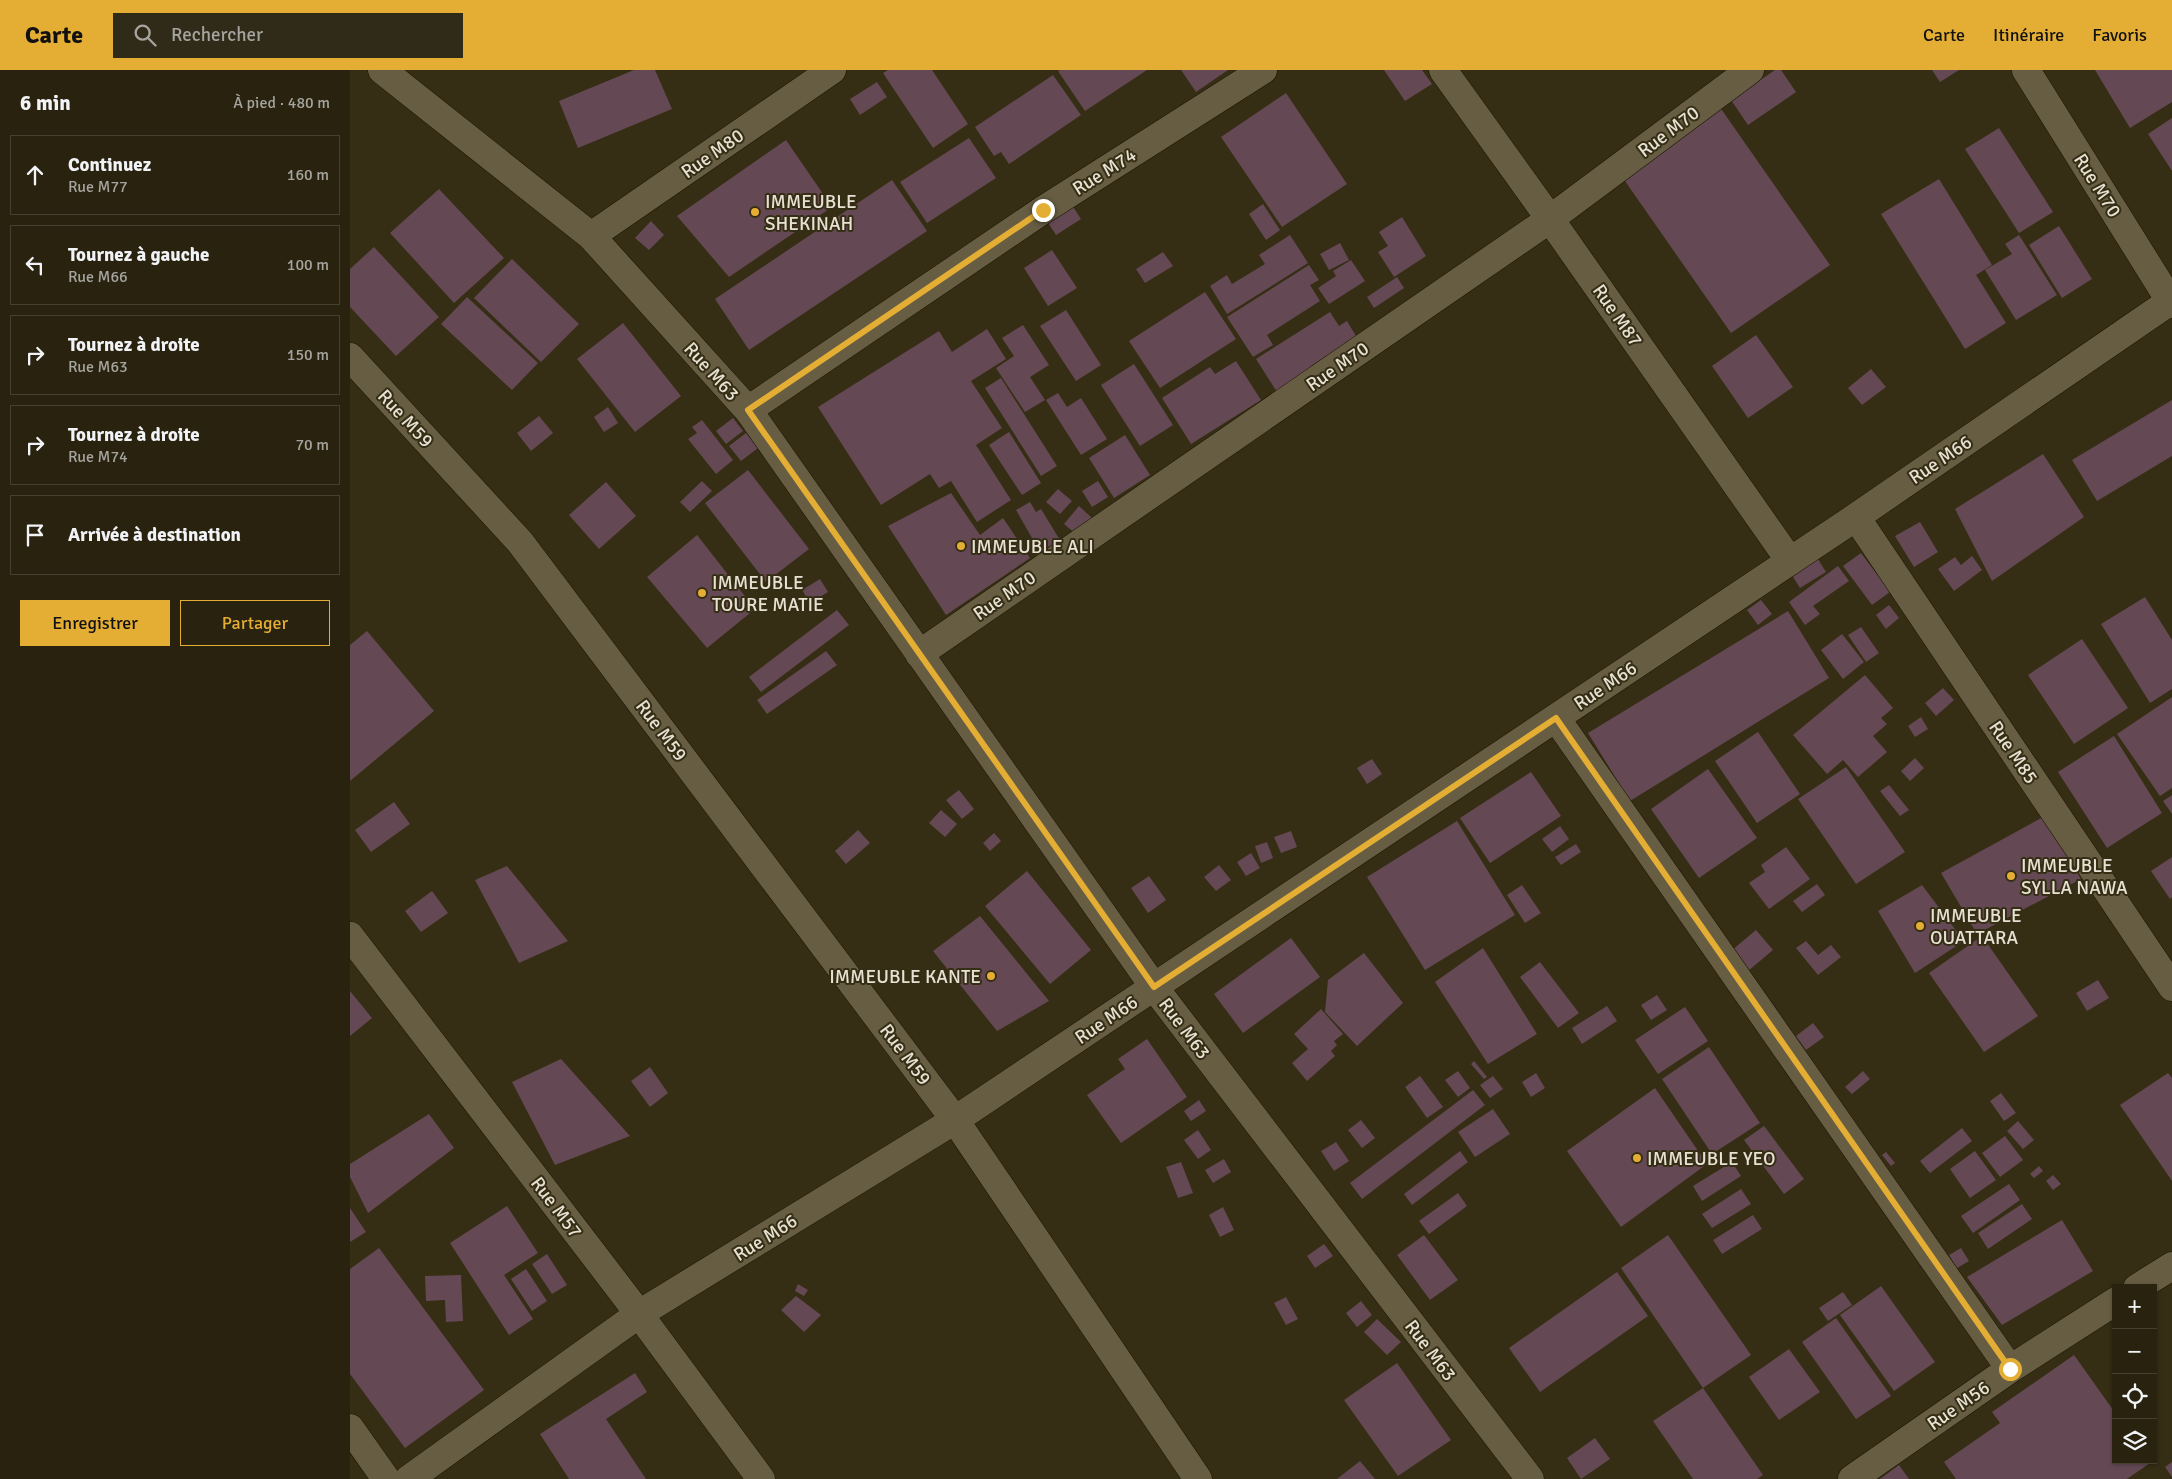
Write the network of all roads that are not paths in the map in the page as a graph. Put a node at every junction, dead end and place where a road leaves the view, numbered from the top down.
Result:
1 (382, 70) edge
2 (832, 70) edge
3 (1263, 70) edge
4 (1443, 70) edge
5 (1750, 70) edge
6 (2026, 70) edge
7 (1550, 219) junction
8 (591, 236) junction
9 (2171, 301) edge
10 (350, 357) edge
11 (748, 410) junction
12 (1856, 517) junction
13 (1790, 561) junction
14 (919, 654) junction
15 (1556, 718) junction
16 (350, 936) edge
17 (1154, 987) junction
18 (2172, 987) edge
19 (955, 1120) junction
20 (2172, 1266) edge
21 (2143, 1284) edge
22 (2112, 1305) edge
23 (639, 1314) junction
24 (2010, 1369) junction
25 (350, 1428) edge
26 (386, 1479) edge
27 (409, 1479) edge
28 (761, 1479) edge
29 (1198, 1479) edge
30 (1530, 1479) edge
31 (1852, 1479) edge

1 - 8 street, Rue M63
2 - 8 street, Rue M80
3 - 11 street, Rue M74
4 - 7 street, Rue M87
5 - 7 street, Rue M70
6 - 9 street, Rue M70
7 - 13 street, Rue M87
7 - 14 street, Rue M70
8 - 11 street, Rue M63
9 - 12 street, Rue M66
10 - 19 street, Rue M59
11 - 14 street, Rue M63
12 - 13 street, Rue M66
12 - 18 street, Rue M85
13 - 15 street, Rue M66
14 - 17 street, Rue M63
15 - 17 street, Rue M66
15 - 24 street
16 - 23 street, Rue M57
17 - 19 street, Rue M66
17 - 30 street, Rue M63
19 - 23 street, Rue M66
19 - 29 street, Rue M59
20 - 21 street
22 - 24 street, Rue M56
23 - 27 street, Rue M66
23 - 28 street, Rue M57
24 - 31 street, Rue M56
25 - 26 street

